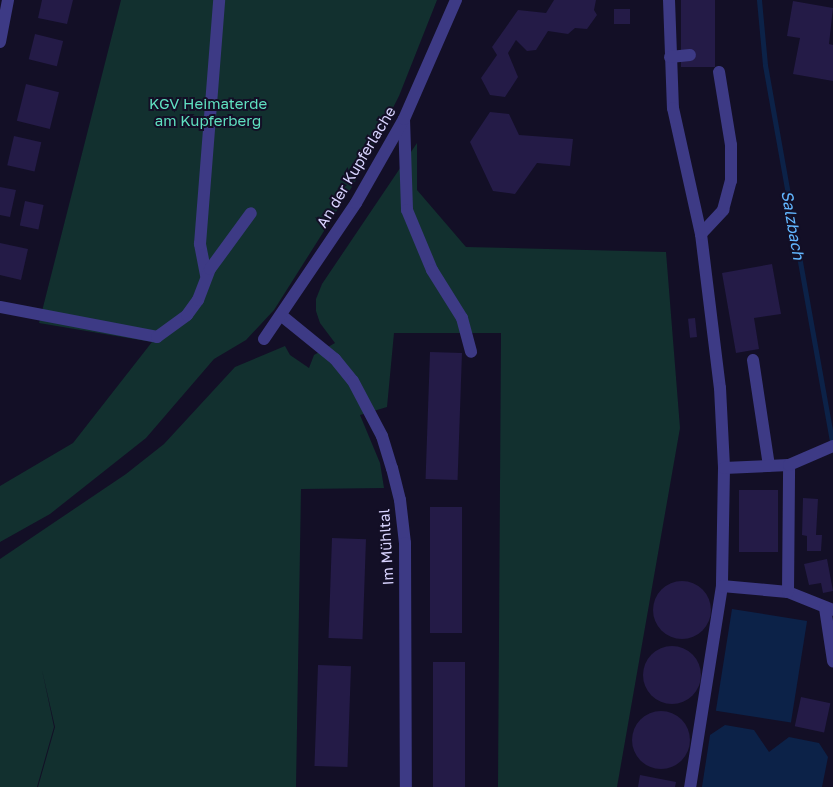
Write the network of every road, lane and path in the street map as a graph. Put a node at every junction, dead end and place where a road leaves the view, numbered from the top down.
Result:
1 (8, 0) edge
2 (218, 0) edge
3 (456, 0) edge
4 (668, 0) edge
5 (0, 42) edge
6 (690, 55) dead end
7 (670, 58) junction
8 (719, 72) dead end
9 (404, 120) junction
10 (251, 213) dead end
11 (701, 234) junction
12 (206, 276) junction
13 (0, 307) edge
14 (282, 316) junction
15 (264, 339) dead end
16 (471, 352) dead end
17 (753, 360) dead end
18 (828, 449) edge
19 (789, 465) junction
20 (769, 466) junction
21 (724, 468) junction
22 (722, 586) junction
23 (788, 592) junction
24 (829, 609) edge
25 (833, 661) edge
26 (406, 787) edge
27 (690, 787) edge

1 - 5 street
2 - 12 street
3 - 9 street, An der Kupferlache
4 - 7 street
6 - 7 street
7 - 11 street
8 - 11 street
9 - 14 street, An der Kupferlache
9 - 16 street
10 - 12 street
11 - 21 street
12 - 13 street
14 - 15 street, An der Kupferlache
14 - 26 street, Im Mühltal
17 - 20 street
18 - 19 street
19 - 20 street
19 - 23 street
20 - 21 street
21 - 22 street
22 - 23 street
22 - 27 street
23 - 24 street
24 - 25 street

